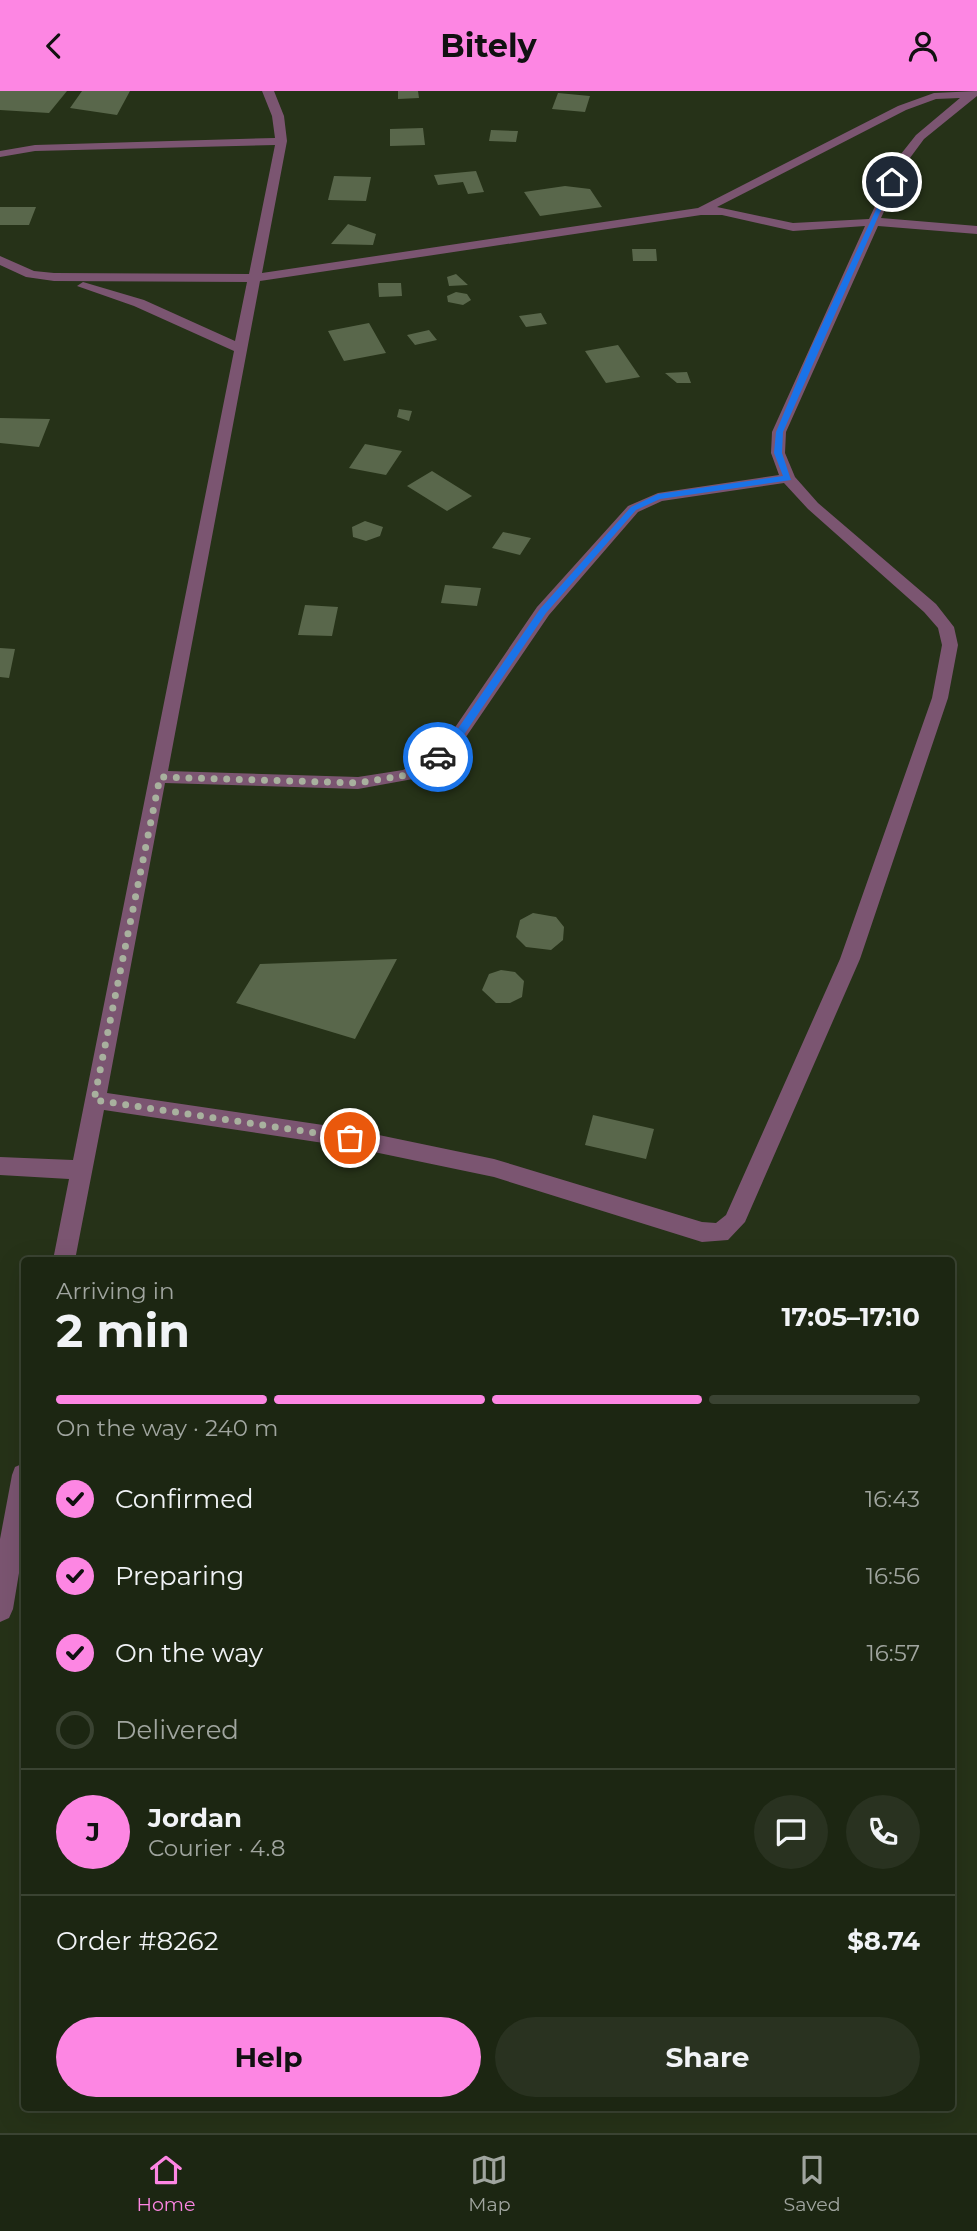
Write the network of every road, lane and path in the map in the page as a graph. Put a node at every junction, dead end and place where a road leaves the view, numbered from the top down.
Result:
1 (268, 91) edge
2 (975, 92) edge
3 (281, 141) junction
4 (0, 154) edge
5 (701, 211) junction
6 (874, 223) junction
7 (977, 230) edge
8 (0, 260) edge
9 (54, 277) junction
10 (254, 278) junction
11 (239, 348) junction
12 (788, 478) junction
13 (160, 777) junction
14 (94, 1100) junction
15 (0, 1166) edge
16 (81, 1170) junction
17 (65, 1257) edge
18 (21, 1492) edge
19 (0, 1609) edge

1 - 3 street
2 - 5 street
2 - 6 street
3 - 4 street
3 - 10 street
5 - 6 street
5 - 10 street
6 - 7 street
6 - 12 street
8 - 9 street
9 - 10 street
9 - 11 street
10 - 11 street
11 - 13 street
12 - 13 street
12 - 14 street
13 - 14 street
14 - 16 street
15 - 16 street
16 - 17 street
18 - 19 street

